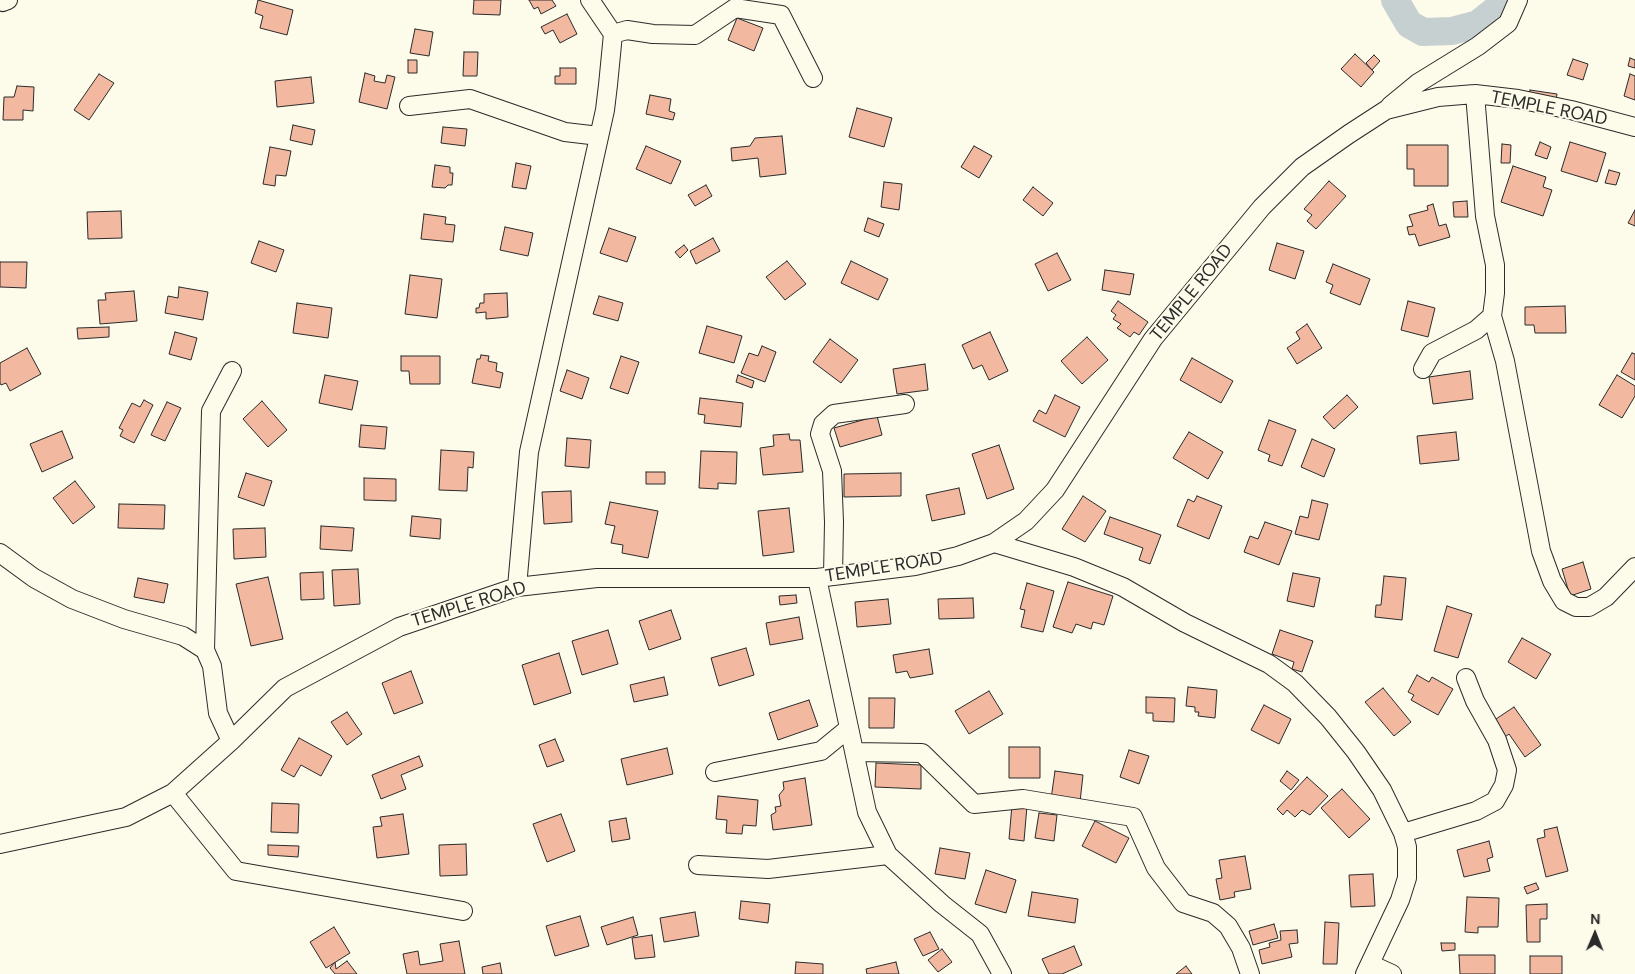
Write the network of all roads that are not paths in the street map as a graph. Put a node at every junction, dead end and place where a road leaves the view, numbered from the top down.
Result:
1 (1, 0) edge
2 (8, 0) edge
3 (590, 0) edge
4 (1518, 0) edge
5 (613, 34) junction
6 (813, 78) dead end
7 (1474, 94) junction
8 (409, 106) dead end
9 (1386, 110) junction
10 (1635, 127) edge
11 (599, 136) junction
12 (1492, 316) junction
13 (1423, 369) dead end
14 (232, 372) dead end
15 (905, 404) dead end
16 (994, 543) junction
17 (0, 553) edge
18 (1635, 567) edge
19 (825, 577) junction
20 (518, 587) junction
21 (206, 650) junction
22 (1466, 678) dead end
23 (849, 728) junction
24 (231, 741) junction
25 (854, 752) junction
26 (715, 772) dead end
27 (173, 793) junction
28 (1403, 833) junction
29 (0, 844) edge
30 (888, 855) junction
31 (698, 865) dead end
32 (463, 911) dead end
33 (1368, 969) edge
34 (1002, 974) edge
35 (1250, 974) edge
36 (1392, 974) edge

1 - 2 street
3 - 5 street
4 - 9 street
5 - 6 street
5 - 11 street
7 - 9 street, TEMPLE ROAD
7 - 10 street, TEMPLE ROAD
7 - 12 street
8 - 11 street
9 - 16 street, TEMPLE ROAD
11 - 20 street
12 - 13 street
12 - 18 street
14 - 21 street
15 - 19 street
16 - 19 street, TEMPLE ROAD
16 - 28 street
17 - 21 street
19 - 20 street, TEMPLE ROAD
19 - 23 street
20 - 24 street, TEMPLE ROAD
21 - 24 street
22 - 28 street
23 - 25 street
23 - 26 street
24 - 27 street, TEMPLE ROAD
25 - 30 street
25 - 35 street
27 - 29 street, TEMPLE ROAD
27 - 32 street
28 - 33 street
30 - 31 street
30 - 34 street
33 - 36 street

